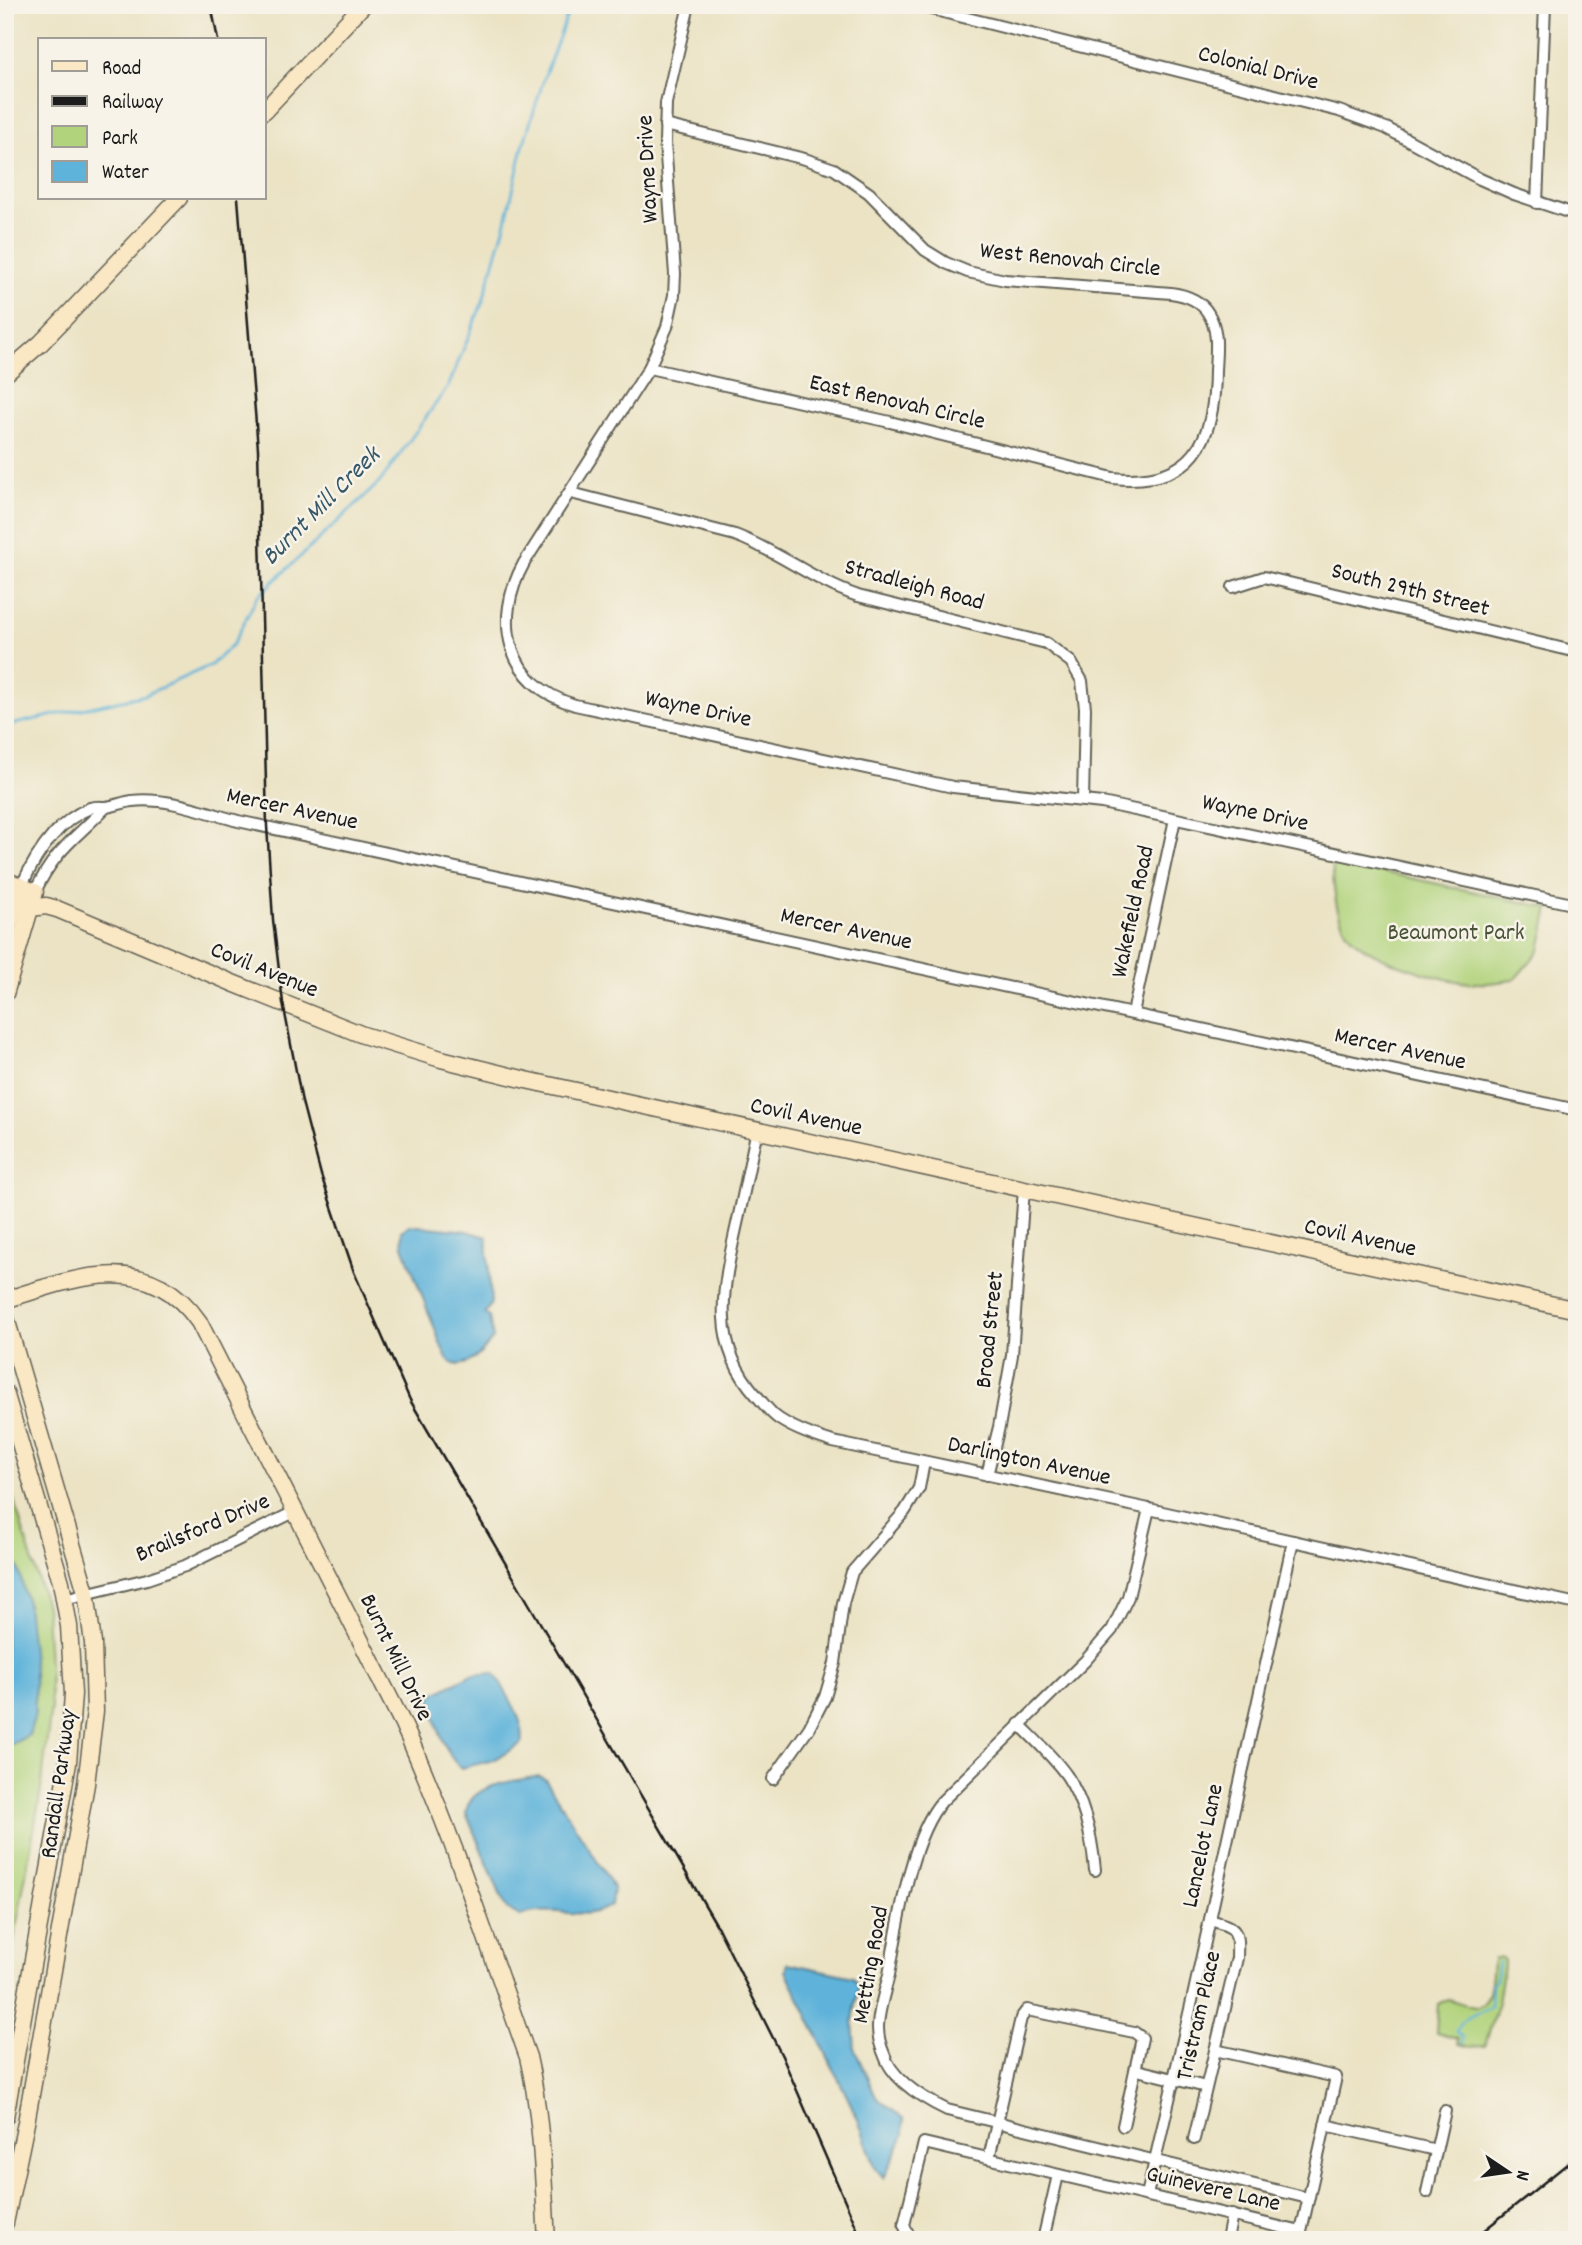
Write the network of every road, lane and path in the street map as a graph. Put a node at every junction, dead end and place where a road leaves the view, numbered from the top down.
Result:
1 (363, 5) edge
2 (689, 5) edge
3 (915, 5) edge
4 (1545, 5) edge
5 (266, 109) edge
6 (665, 125) junction
7 (177, 200) edge
8 (1537, 203) junction
9 (1577, 215) edge
10 (649, 368) junction
11 (5, 374) edge
12 (1135, 479) joint
13 (571, 493) junction
14 (1233, 587) dead end
15 (1577, 652) edge
16 (1083, 801) junction
17 (1175, 819) junction
18 (5, 880) edge
19 (25, 899) edge
20 (1577, 905) edge
21 (5, 937) edge
22 (5, 994) edge
23 (1133, 1013) junction
24 (1577, 1110) edge
25 (757, 1130) junction
26 (1024, 1189) junction
27 (5, 1300) edge
28 (1577, 1310) edge
29 (5, 1315) edge
30 (5, 1392) edge
31 (924, 1462) junction
32 (987, 1475) junction
33 (1149, 1509) junction
34 (296, 1511) junction
35 (1293, 1541) junction
36 (86, 1592) junction
37 (65, 1599) junction
38 (1577, 1604) edge
39 (1019, 1724) junction
40 (773, 1779) dead end
41 (1095, 1870) dead end
42 (1210, 1920) junction
43 (1215, 2050) junction
44 (1137, 2070) junction
45 (1174, 2079) junction
46 (1206, 2087) junction
47 (1445, 2111) dead end
48 (5, 2117) edge
49 (998, 2122) junction
50 (1325, 2125) junction
51 (1123, 2126) dead end
52 (1194, 2139) dead end
53 (1436, 2150) junction
54 (989, 2158) junction
55 (1156, 2159) junction
56 (1058, 2175) junction
57 (1427, 2192) dead end
58 (1147, 2196) junction
59 (1308, 2198) junction
60 (1232, 2216) junction
61 (5, 2223) edge
62 (547, 2240) edge
63 (911, 2240) edge
64 (1042, 2240) edge
65 (1227, 2240) edge

1 - 5 main road
2 - 6 street, Wayne Drive
3 - 8 street, Colonial Drive
4 - 8 street
6 - 10 street, Wayne Drive
6 - 12 street, West Renovah Circle
7 - 11 main road
8 - 9 street, Colonial Drive
10 - 12 street, East Renovah Circle
10 - 13 street, Wayne Drive
13 - 16 street, Stradleigh Road
13 - 16 street, Wayne Drive
14 - 15 street, South 29th Street
16 - 17 street, Wayne Drive
17 - 20 street, Wayne Drive
17 - 23 street, Wakefield Road
18 - 19 main road, Covil Avenue
19 - 21 main road
19 - 22 main road
19 - 23 street, Mercer Avenue
19 - 25 main road, Covil Avenue
23 - 24 street, Mercer Avenue
25 - 26 main road, Covil Avenue
25 - 31 street, Darlington Avenue
26 - 28 main road, Covil Avenue
26 - 32 street, Broad Street
27 - 34 main road, Burnt Mill Drive
29 - 36 main road, Randall Parkway
30 - 37 main road, Randall Parkway
31 - 32 street, Darlington Avenue
31 - 40 street
32 - 33 street, Darlington Avenue
33 - 35 street, Darlington Avenue
33 - 39 street, Metting Road
34 - 36 street, Brailsford Drive
34 - 62 main road, Burnt Mill Drive
35 - 38 street, Darlington Avenue
35 - 42 street, Lancelot Lane
36 - 37 street, Brailsford Drive
36 - 61 main road, Randall Parkway
37 - 48 main road, Randall Parkway
39 - 41 street
39 - 49 street, Metting Road
42 - 43 street, Tristram Place
42 - 45 street, Lancelot Lane
43 - 46 street, Tristram Place
43 - 50 street, Guinevere Lane
44 - 45 street
44 - 49 street
44 - 51 street
45 - 46 street
45 - 55 street, Lancelot Lane
46 - 52 street, Tristram Place
47 - 53 street
49 - 54 street
49 - 55 street, Metting Road
50 - 53 street
50 - 59 street, Guinevere Lane
53 - 57 street
54 - 56 street, Guinevere Lane
54 - 63 street, Guinevere Lane
55 - 58 street, Lancelot Lane
55 - 59 street, Metting Road
56 - 58 street, Guinevere Lane
56 - 64 street
58 - 60 street, Guinevere Lane
59 - 60 street, Guinevere Lane
60 - 65 street

